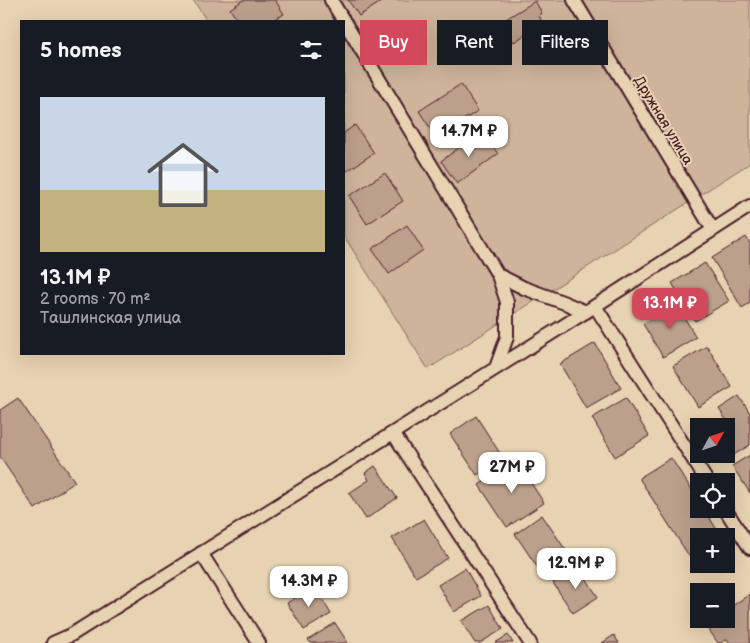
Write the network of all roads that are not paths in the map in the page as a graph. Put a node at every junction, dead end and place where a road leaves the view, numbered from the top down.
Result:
1 (331, 0) edge
2 (574, 0) edge
3 (343, 20) edge
4 (345, 23) edge
5 (750, 206) edge
6 (713, 230) junction
7 (498, 275) junction
8 (590, 309) junction
9 (496, 368) junction
10 (392, 433) junction
11 (702, 473) edge
12 (730, 518) edge
13 (750, 548) edge
14 (202, 553) junction
15 (53, 643) edge
16 (259, 643) edge
17 (530, 643) edge

1 - 3 street
2 - 6 street, Дружная улица
4 - 7 street
5 - 6 street
6 - 8 street
7 - 8 street
7 - 9 street
8 - 9 street
8 - 11 street
9 - 10 street
10 - 14 street
10 - 17 street
12 - 13 street
14 - 15 street
14 - 16 street

